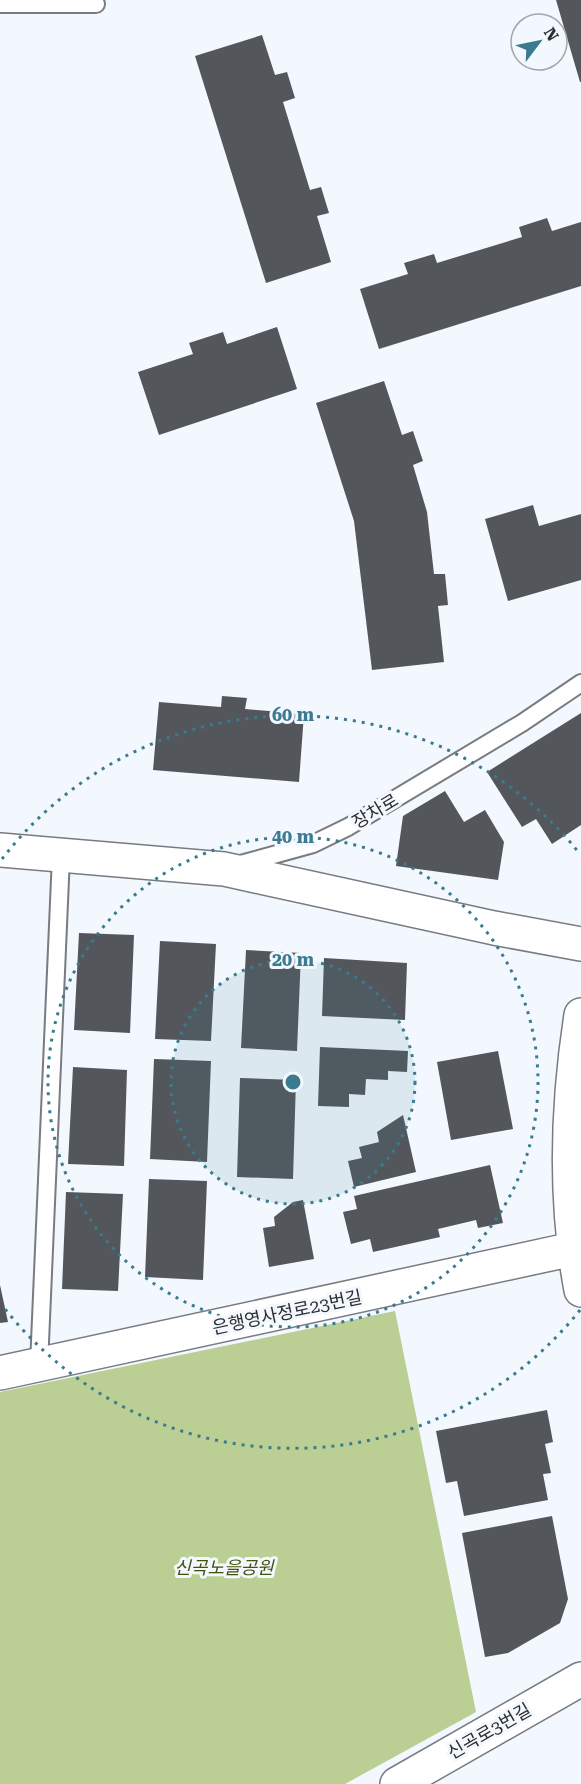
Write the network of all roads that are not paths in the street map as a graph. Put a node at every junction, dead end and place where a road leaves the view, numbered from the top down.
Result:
1 (0, 3) edge
2 (96, 4) dead end
3 (581, 683) edge
4 (0, 850) edge
5 (61, 856) junction
6 (224, 869) junction
7 (581, 944) edge
8 (581, 1015) edge
9 (573, 1249) junction
10 (581, 1290) edge
11 (39, 1365) junction
12 (0, 1373) edge
13 (581, 1679) edge
14 (397, 1784) edge

1 - 2 lane
3 - 6 lane, 장차로
4 - 5 street, 장차로
5 - 6 street, 장차로
5 - 11 lane
6 - 7 street
8 - 9 street
9 - 10 street
9 - 11 street, 은행영사정로23번길
11 - 12 street, 은행영사정로23번길
13 - 14 street, 신곡로3번길

